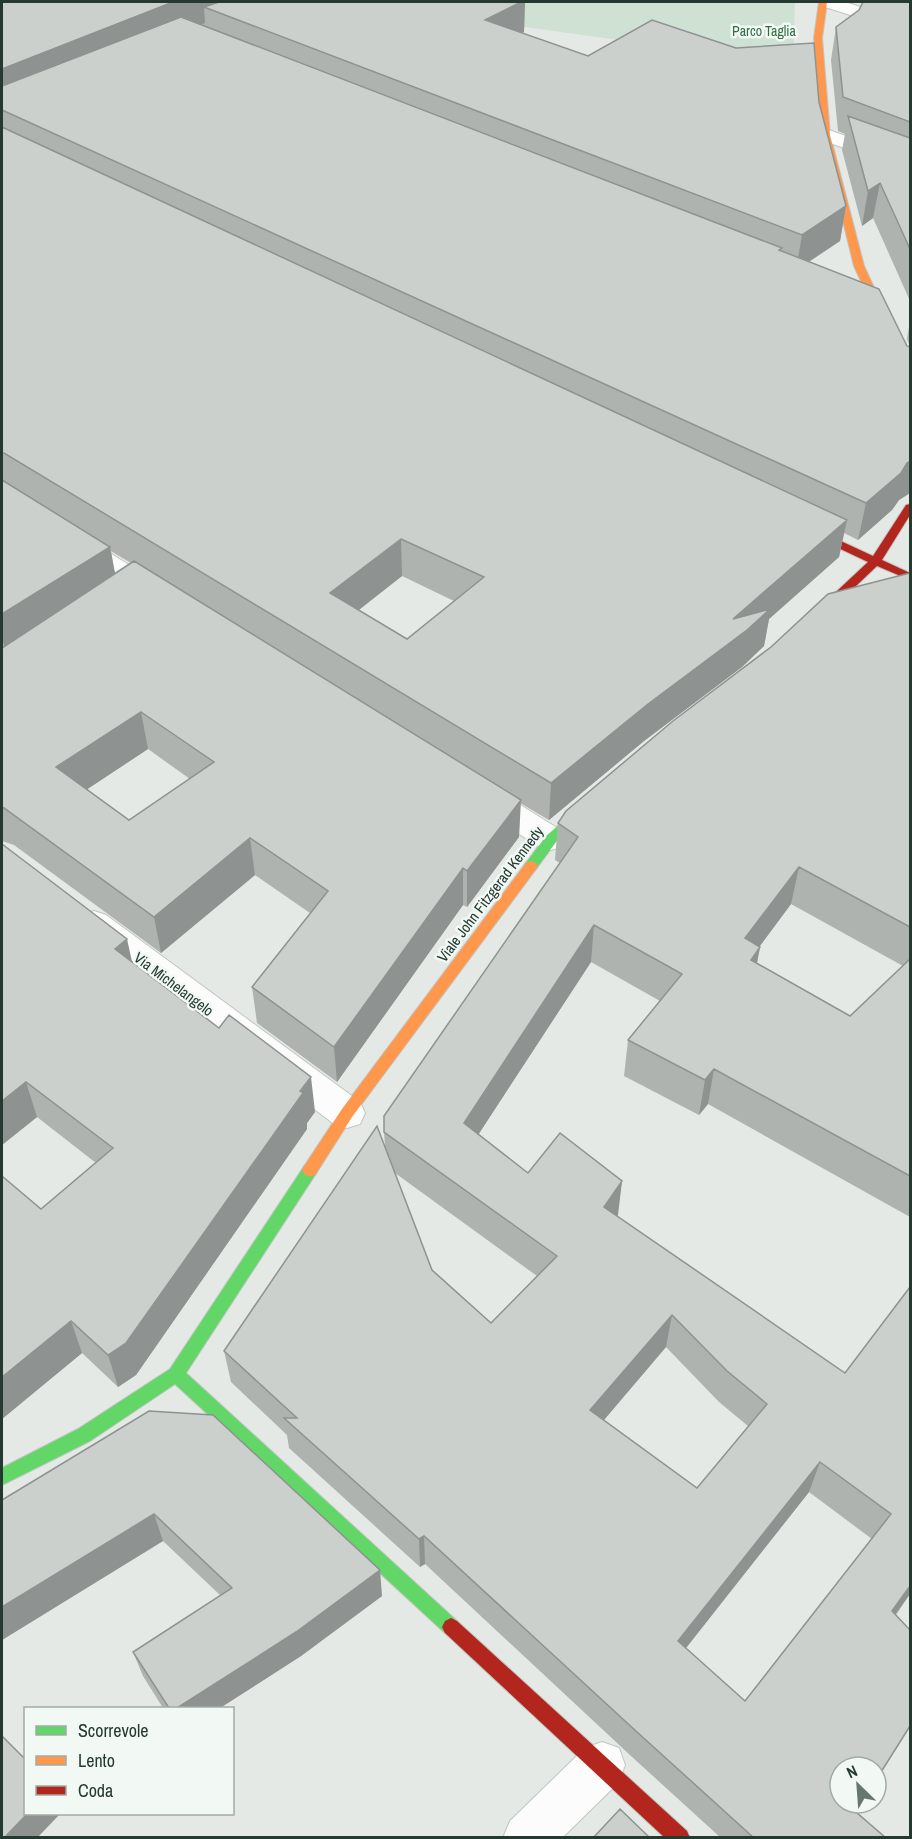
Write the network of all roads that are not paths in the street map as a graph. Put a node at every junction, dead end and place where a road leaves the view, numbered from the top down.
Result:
1 (823, 2) edge
2 (828, 2) edge
3 (910, 29) edge
4 (826, 135) junction
5 (910, 166) edge
6 (859, 305) edge
7 (881, 314) junction
8 (910, 376) edge
9 (2, 498) edge
10 (910, 507) edge
11 (789, 521) edge
12 (875, 561) junction
13 (910, 577) edge
14 (180, 609) edge
15 (796, 635) edge
16 (461, 783) edge
17 (604, 795) edge
18 (551, 839) junction
19 (69, 905) edge
20 (347, 1113) junction
21 (176, 1374) junction
22 (2, 1477) edge
23 (603, 1765) junction
24 (527, 1838) edge
25 (680, 1838) edge

1 - 4 street
2 - 3 street
4 - 5 street
4 - 7 street
6 - 7 street
7 - 8 street
9 - 14 street
10 - 12 street
11 - 12 street
12 - 13 street
12 - 15 street
16 - 18 street
17 - 18 street, Viale John Fitzgerad Kennedy
18 - 20 street, Viale John Fitzgerad Kennedy
19 - 20 street, Via Michelangelo
20 - 21 street, Viale John Fitzgerad Kennedy
21 - 22 street
21 - 23 street
23 - 24 street
23 - 25 street

